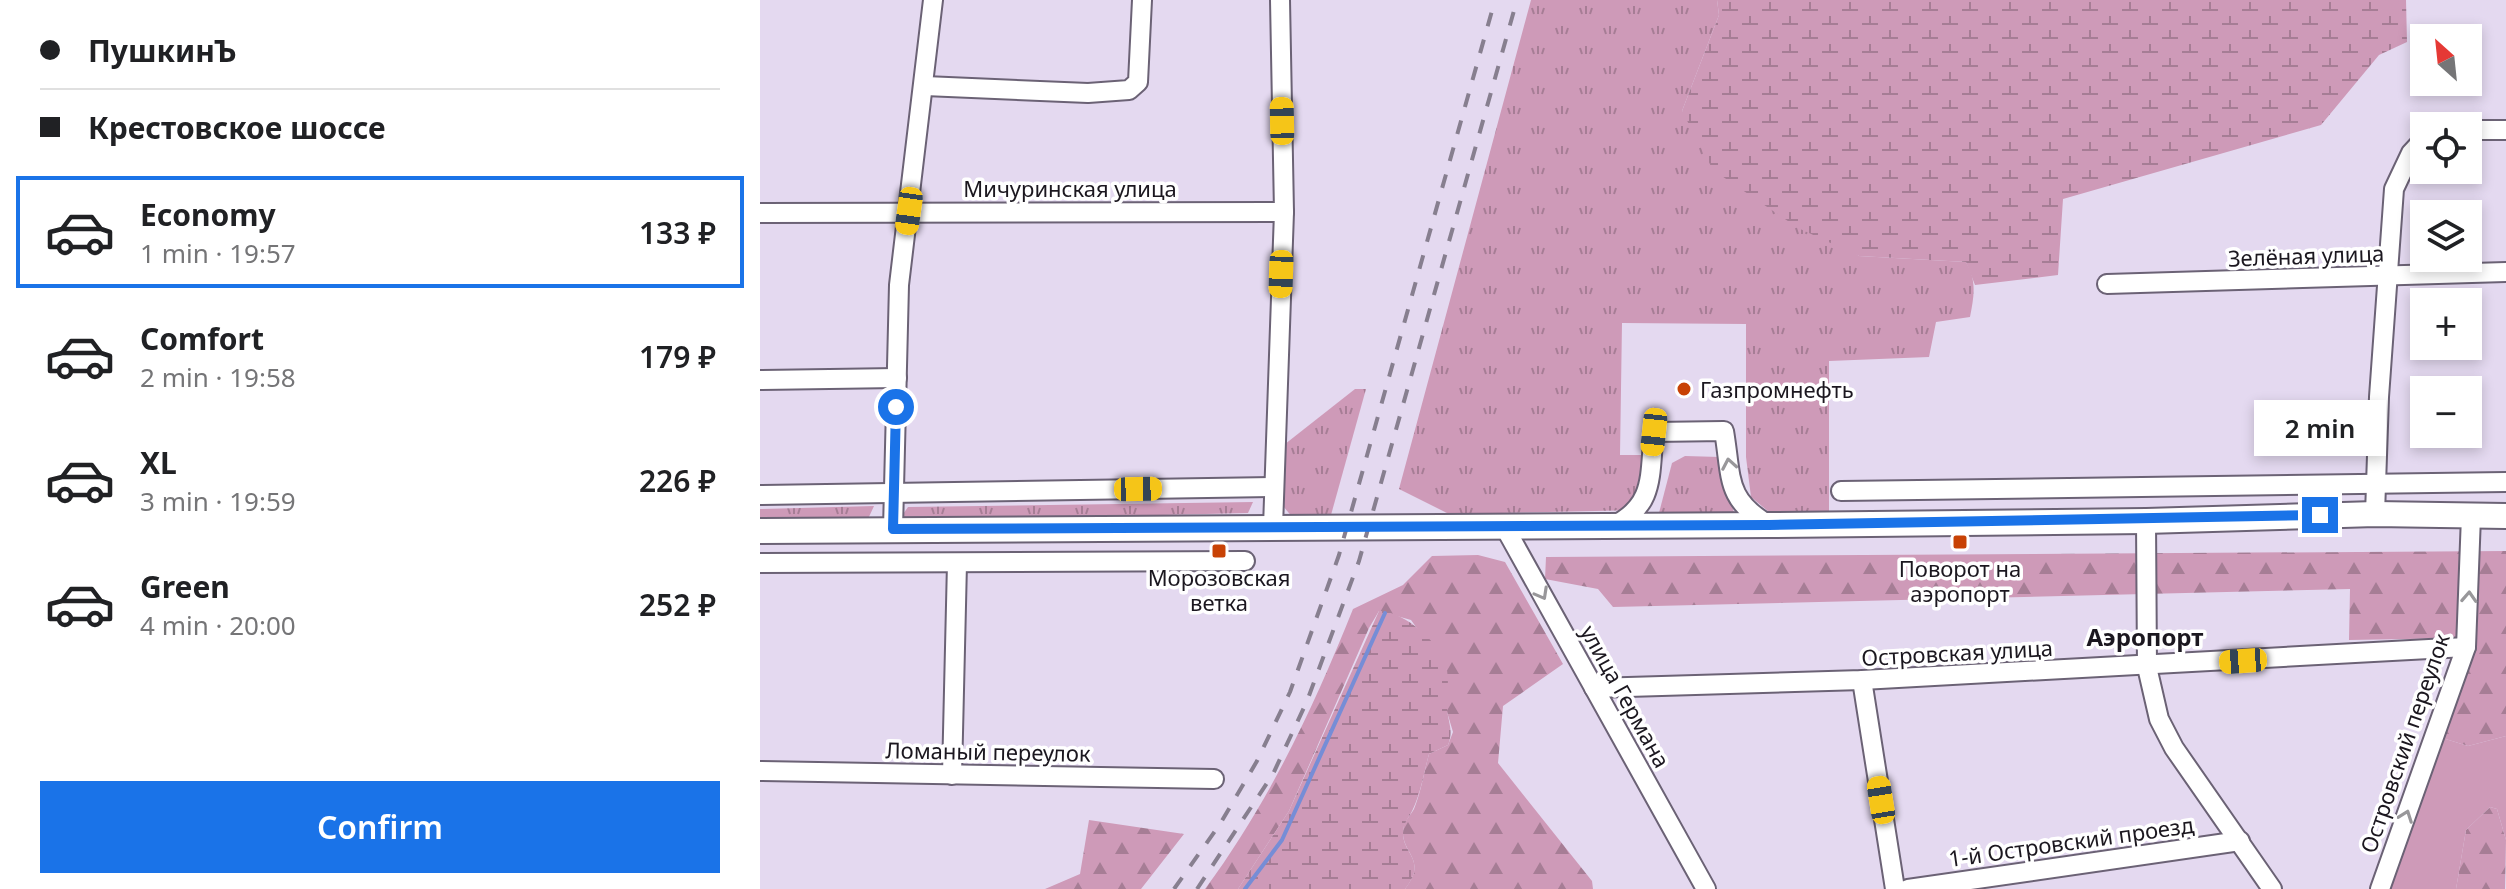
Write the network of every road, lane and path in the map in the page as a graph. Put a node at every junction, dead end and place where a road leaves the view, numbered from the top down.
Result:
1 (933, 0) edge
2 (1142, 0) edge
3 (1280, 0) edge
4 (925, 86) junction
5 (2482, 130) edge
6 (2506, 130) edge
7 (2410, 155) edge
8 (909, 211) junction
9 (1284, 212) junction
10 (760, 213) edge
11 (2506, 272) edge
12 (2388, 277) junction
13 (2107, 284) dead end
14 (897, 378) junction
15 (760, 380) edge
16 (2506, 482) edge
17 (2376, 484) junction
18 (1274, 487) junction
19 (1841, 491) dead end
20 (894, 493) junction
21 (760, 495) edge
22 (2375, 514) junction
23 (2471, 516) junction
24 (2506, 516) edge
25 (2146, 521) junction
26 (1769, 525) junction
27 (1504, 526) junction
28 (1613, 526) junction
29 (1273, 527) junction
30 (893, 529) junction
31 (760, 531) edge
32 (1245, 561) dead end
33 (760, 563) edge
34 (957, 563) junction
35 (2466, 647) junction
36 (2147, 667) junction
37 (1862, 680) junction
38 (1594, 688) junction
39 (760, 771) edge
40 (952, 775) junction
41 (1214, 779) dead end
42 (2240, 841) junction
43 (1706, 889) edge
44 (1895, 889) edge
45 (1908, 889) edge
46 (2272, 889) edge
47 (2380, 889) edge

1 - 4 street
2 - 4 street
3 - 9 street
4 - 8 street
5 - 6 street
7 - 12 street
8 - 9 street, Мичуринская улица
8 - 10 street, Мичуринская улица
8 - 14 street
9 - 18 street
11 - 12 street, Зелёная улица
12 - 13 street, Зелёная улица
12 - 17 street
14 - 15 street
14 - 20 street
16 - 17 street
17 - 19 street
17 - 22 street
18 - 20 street
18 - 29 street
20 - 21 street
20 - 30 street
22 - 23 main road
22 - 25 main road
23 - 24 main road
35 -> 23 street, Островский переулок
25 - 26 main road
25 - 36 street
26 - 28 main road
26 -> 28 street
27 - 28 main road
27 - 29 main road
27 -> 38 street, улица Германа
29 - 30 main road
30 - 31 main road
32 - 34 street
33 - 34 street
34 - 40 street
35 - 36 street, Островская улица
47 -> 35 street, Островский переулок
36 - 37 street, Островская улица
36 - 42 street
37 - 38 street, Островская улица
37 - 44 street
38 - 43 street, улица Германа
39 - 40 street, Ломаный переулок
40 - 41 street, Ломаный переулок
42 - 45 street, 1-й Островский проезд
42 - 46 street

